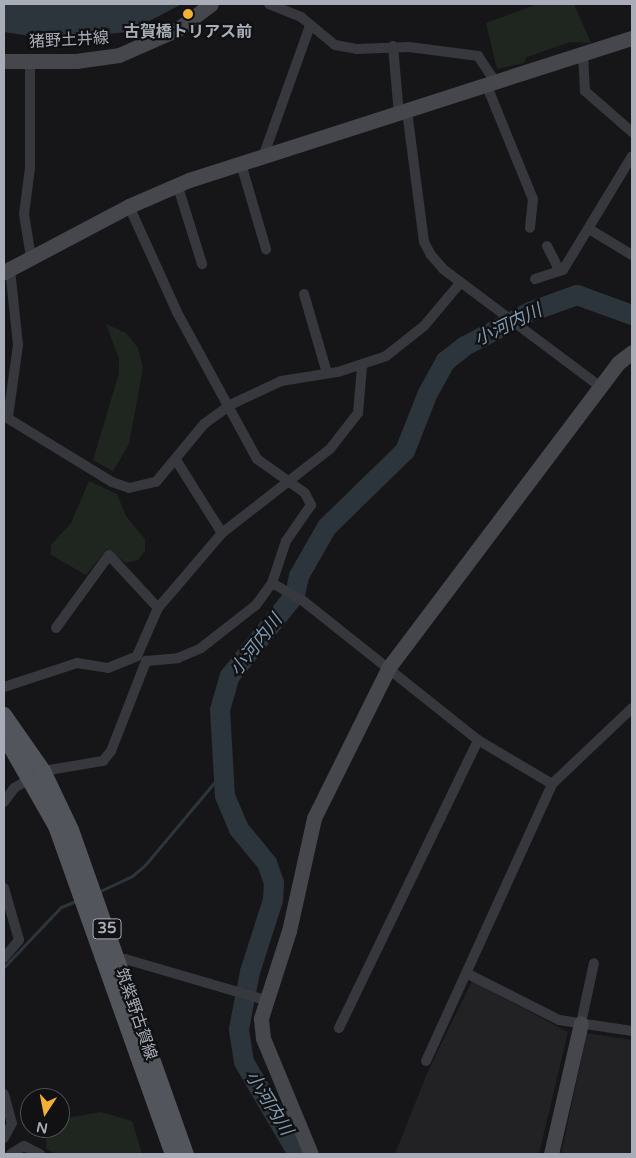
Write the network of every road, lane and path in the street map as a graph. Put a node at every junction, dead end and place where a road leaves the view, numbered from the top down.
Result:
1 (211, 4) edge
2 (269, 4) edge
3 (310, 26) junction
4 (632, 38) edge
5 (393, 46) junction
6 (583, 54) junction
7 (30, 59) junction
8 (4, 61) edge
9 (491, 83) junction
10 (403, 112) junction
11 (632, 132) edge
12 (632, 156) edge
13 (263, 157) junction
14 (241, 164) junction
15 (177, 184) junction
16 (129, 206) junction
17 (530, 228) dead end
18 (589, 229) junction
19 (547, 246) dead end
20 (266, 249) dead end
21 (632, 255) edge
22 (31, 257) junction
23 (202, 264) dead end
24 (7, 271) edge
25 (560, 271) junction
26 (535, 279) dead end
27 (461, 282) junction
28 (304, 294) dead end
29 (632, 352) edge
30 (362, 366) junction
31 (326, 373) junction
32 (601, 387) junction
33 (230, 405) junction
34 (6, 416) edge
35 (176, 460) junction
36 (289, 482) junction
37 (222, 533) junction
38 (274, 585) junction
39 (158, 608) junction
40 (56, 628) dead end
41 (142, 658) junction
42 (389, 667) junction
43 (4, 688) edge
44 (632, 708) edge
45 (4, 715) edge
46 (4, 735) edge
47 (478, 740) junction
48 (37, 774) junction
49 (552, 784) junction
50 (4, 802) edge
51 (4, 888) edge
52 (4, 958) edge
53 (117, 961) junction
54 (594, 963) dead end
55 (468, 974) junction
56 (261, 999) junction
57 (581, 1024) junction
58 (339, 1028) dead end
59 (632, 1031) edge
60 (426, 1061) dead end
61 (4, 1094) edge
62 (4, 1138) edge
63 (11, 1154) edge
64 (40, 1154) edge
65 (173, 1154) edge
66 (186, 1154) edge
67 (311, 1154) edge
68 (551, 1154) edge

1 - 7 street, 猪野土井線
2 - 3 street
3 - 5 street
3 - 13 street
4 - 6 street
5 - 9 street
5 - 10 street
6 - 9 street
6 - 11 street
7 - 8 street, 猪野土井線
7 - 22 street
9 - 10 street
9 - 17 street
10 - 13 street
10 - 27 street
12 - 18 street
13 - 14 street
14 - 15 street
14 - 20 street
15 - 16 street
15 - 23 street
16 - 22 street
16 - 33 street
18 - 21 street
18 - 25 street
19 - 25 street
22 - 24 street
24 - 34 street
25 - 26 street
27 - 30 street
27 - 32 street
28 - 31 street
29 - 32 street
30 - 31 street
30 - 36 street
31 - 33 street
32 - 42 street
33 - 35 street
33 - 36 street
34 - 35 street
35 - 37 street
36 - 37 street
36 - 38 street
37 - 39 street
38 - 41 street
38 - 42 street
39 - 40 street
39 - 41 street
41 - 43 street
41 - 48 street
42 - 47 street
42 - 56 street
44 - 49 street
45 - 48 main road, 筑紫野古賀線 / 35
46 - 48 main road, 筑紫野古賀線 / 35
47 - 49 street
47 - 58 street
48 - 50 street
48 - 53 main road, 筑紫野古賀線 / 35
48 - 65 main road, 筑紫野古賀線 / 35
49 - 55 street
51 - 52 street
53 - 56 street
53 - 66 main road, 筑紫野古賀線 / 35
54 - 57 street
55 - 57 street
55 - 60 street
56 - 67 street
57 - 59 street
57 - 68 street
61 - 62 street
63 - 64 street

